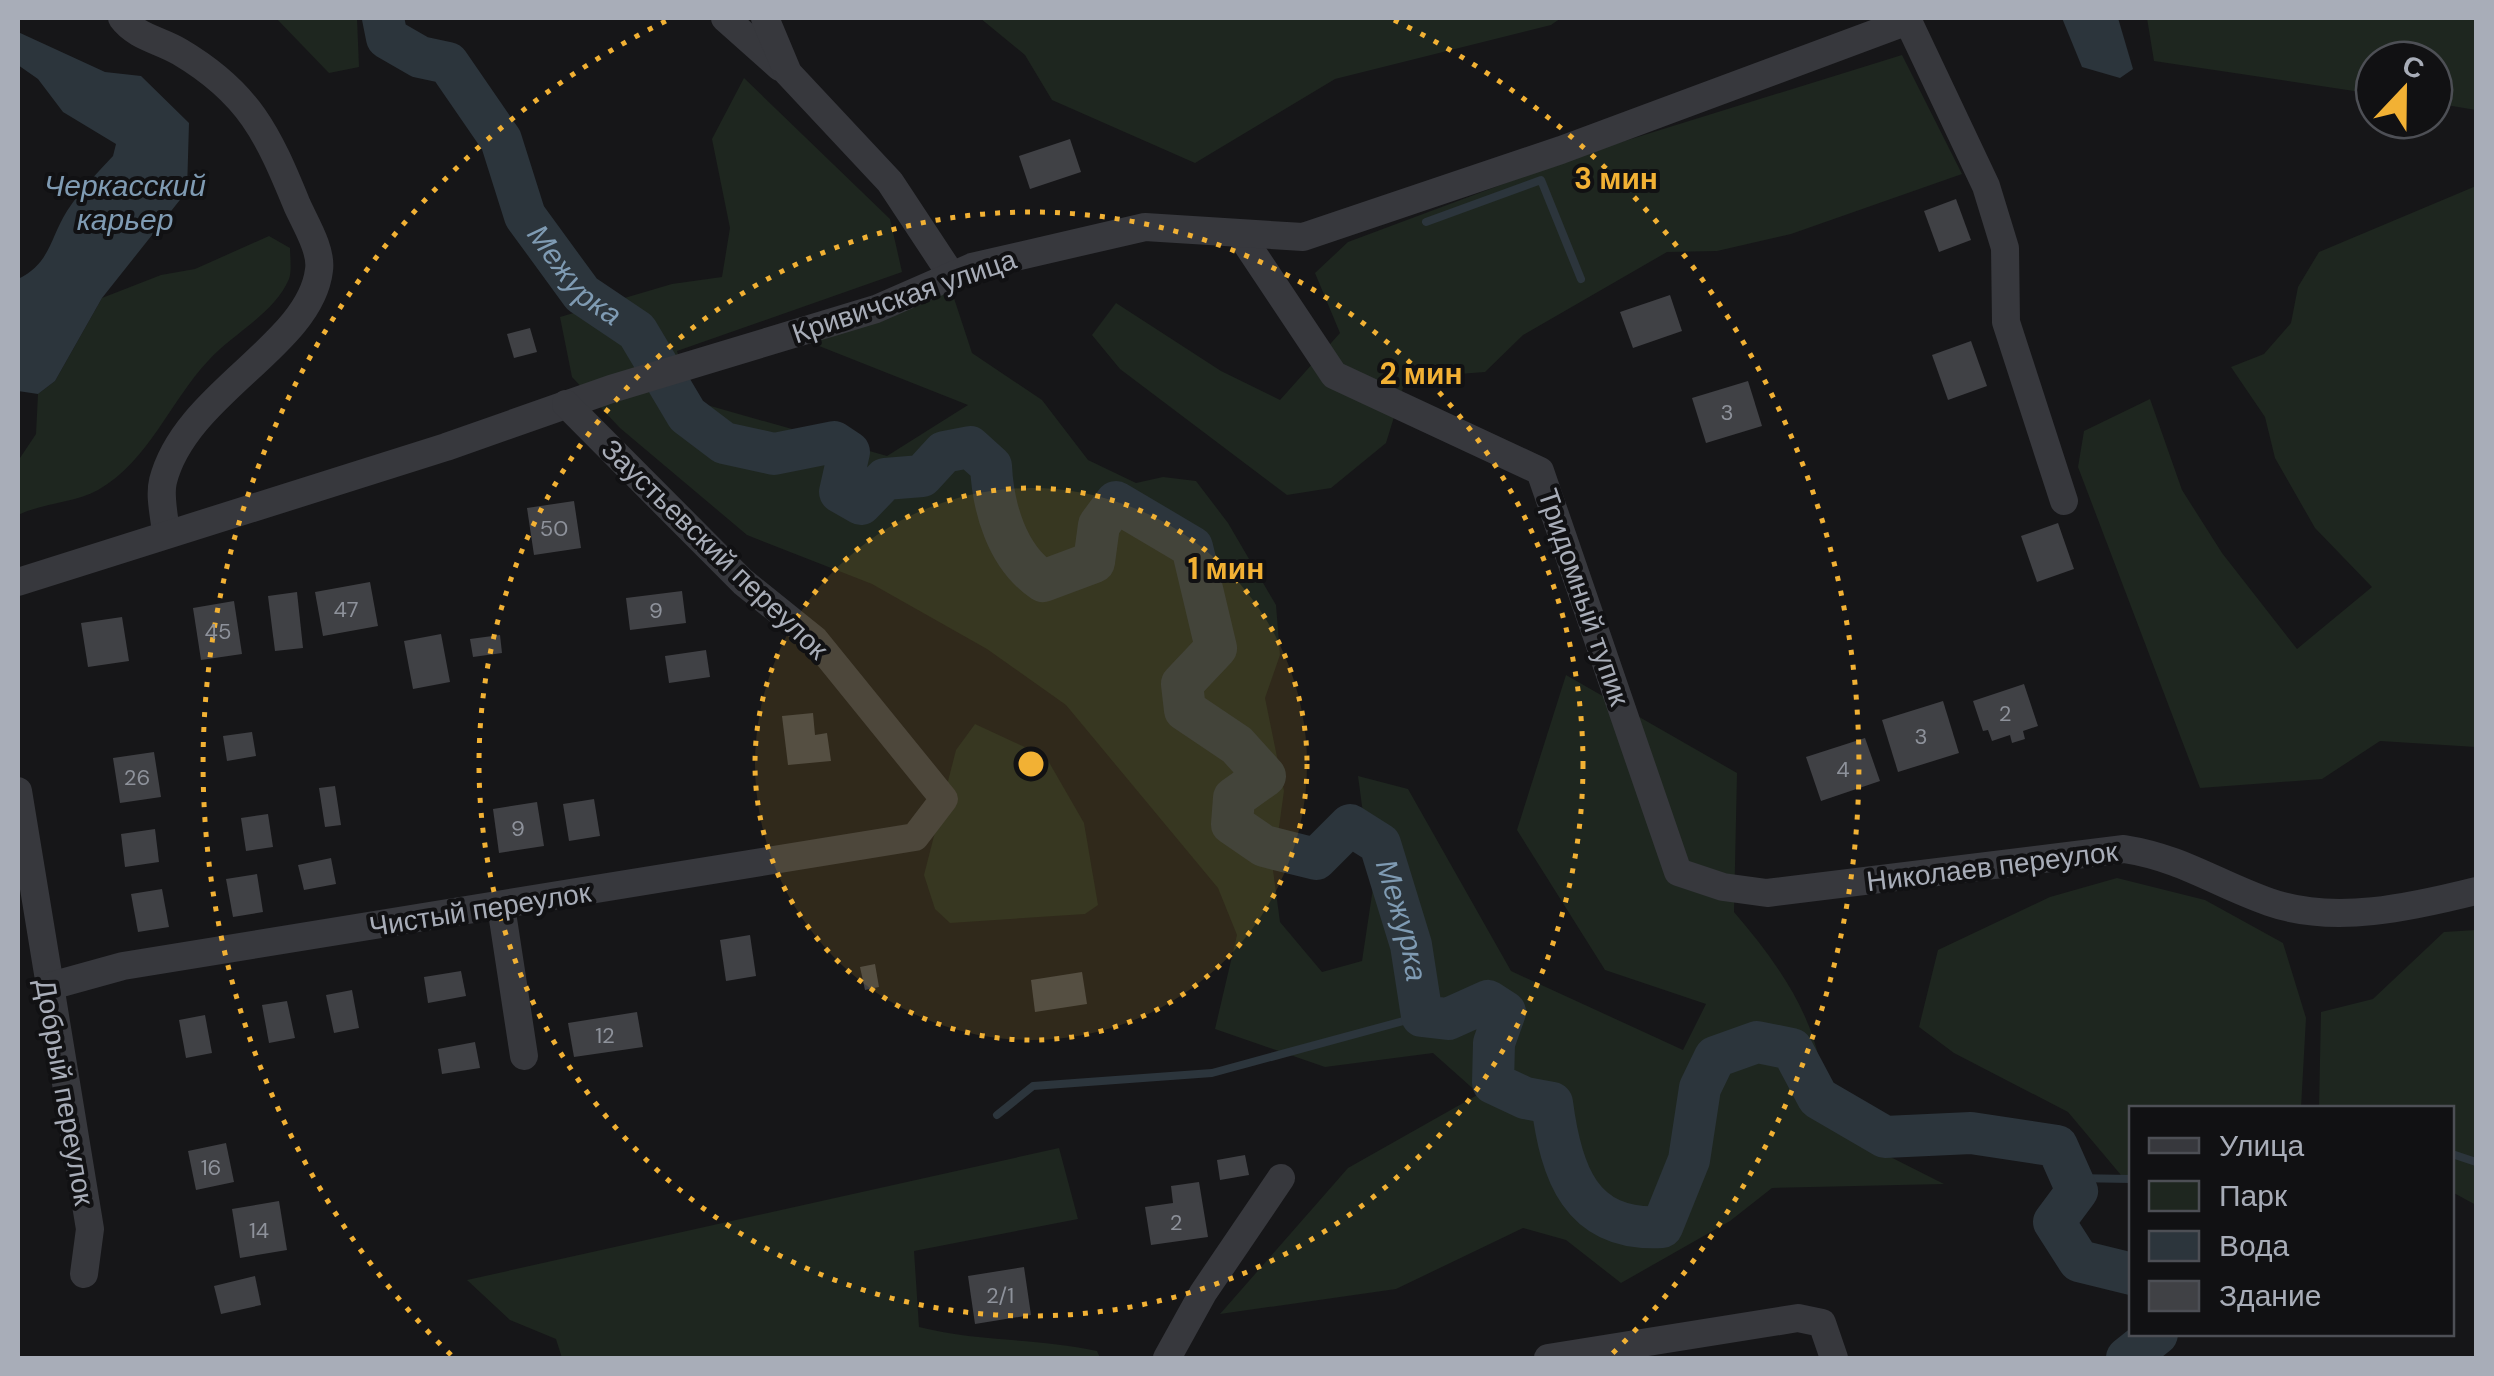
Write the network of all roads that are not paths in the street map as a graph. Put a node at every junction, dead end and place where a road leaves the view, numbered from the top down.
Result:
1 (122, 18) edge
2 (726, 18) edge
3 (765, 18) edge
4 (788, 74) junction
5 (1240, 234) junction
6 (952, 276) junction
7 (566, 404) junction
8 (2064, 501) dead end
9 (166, 534) junction
10 (18, 582) edge
11 (18, 792) edge
12 (915, 837) joint
13 (1678, 872) joint
14 (2476, 890) edge
15 (501, 906) junction
16 (46, 988) junction
17 (524, 1056) dead end
18 (1281, 1178) dead end
19 (84, 1274) dead end
20 (1167, 1358) edge
21 (1548, 1358) edge
22 (1834, 1358) edge

1 - 9 street
2 - 4 street
3 - 4 street
4 - 6 street
5 - 6 street, Кривичская улица
5 - 8 street, Кривичская улица
5 - 13 street, Тридомный тупик
6 - 7 street, Кривичская улица
7 - 9 street, Кривичская улица
7 - 12 street, Заустьевский переулок
9 - 10 street, Кривичская улица
11 - 16 street, Добрый переулок
12 - 15 street, Чистый переулок
13 - 14 street, Николаев переулок
15 - 16 street, Чистый переулок
15 - 17 street
16 - 19 street, Добрый переулок
18 - 20 street
21 - 22 street

